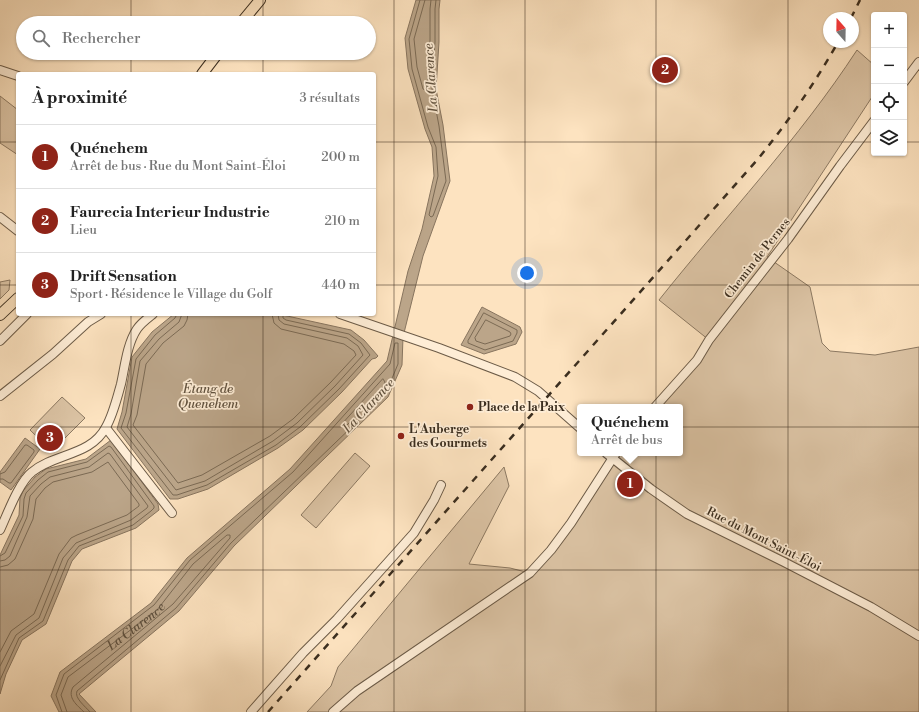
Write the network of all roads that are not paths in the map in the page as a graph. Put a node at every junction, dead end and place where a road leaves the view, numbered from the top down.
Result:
1 (260, 0) edge
2 (247, 16) edge
3 (213, 60) edge
4 (919, 62) edge
5 (0, 70) edge
6 (204, 72) edge
7 (16, 75) edge
8 (907, 78) edge
9 (871, 124) edge
10 (0, 217) edge
11 (16, 229) edge
12 (16, 299) edge
13 (0, 315) edge
14 (25, 316) edge
15 (98, 316) edge
16 (151, 316) edge
17 (346, 316) edge
18 (0, 341) edge
19 (0, 396) edge
20 (658, 404) edge
21 (577, 425) edge
22 (106, 428) junction
23 (611, 456) edge
24 (613, 456) edge
25 (441, 485) dead end
26 (172, 513) dead end
27 (0, 530) edge
28 (919, 636) edge
29 (251, 712) edge
30 (332, 712) edge

1 - 2 main road
3 - 6 main road
4 - 8 street
5 - 7 street
9 - 20 street, Chemin de Pernes
10 - 11 street
12 - 13 main road
14 - 18 street
15 - 19 street
16 - 22 street
17 - 21 street
22 - 26 street
22 - 27 street
23 - 30 street
24 - 28 street, Rue du Mont Saint-Éloi
25 - 29 street

